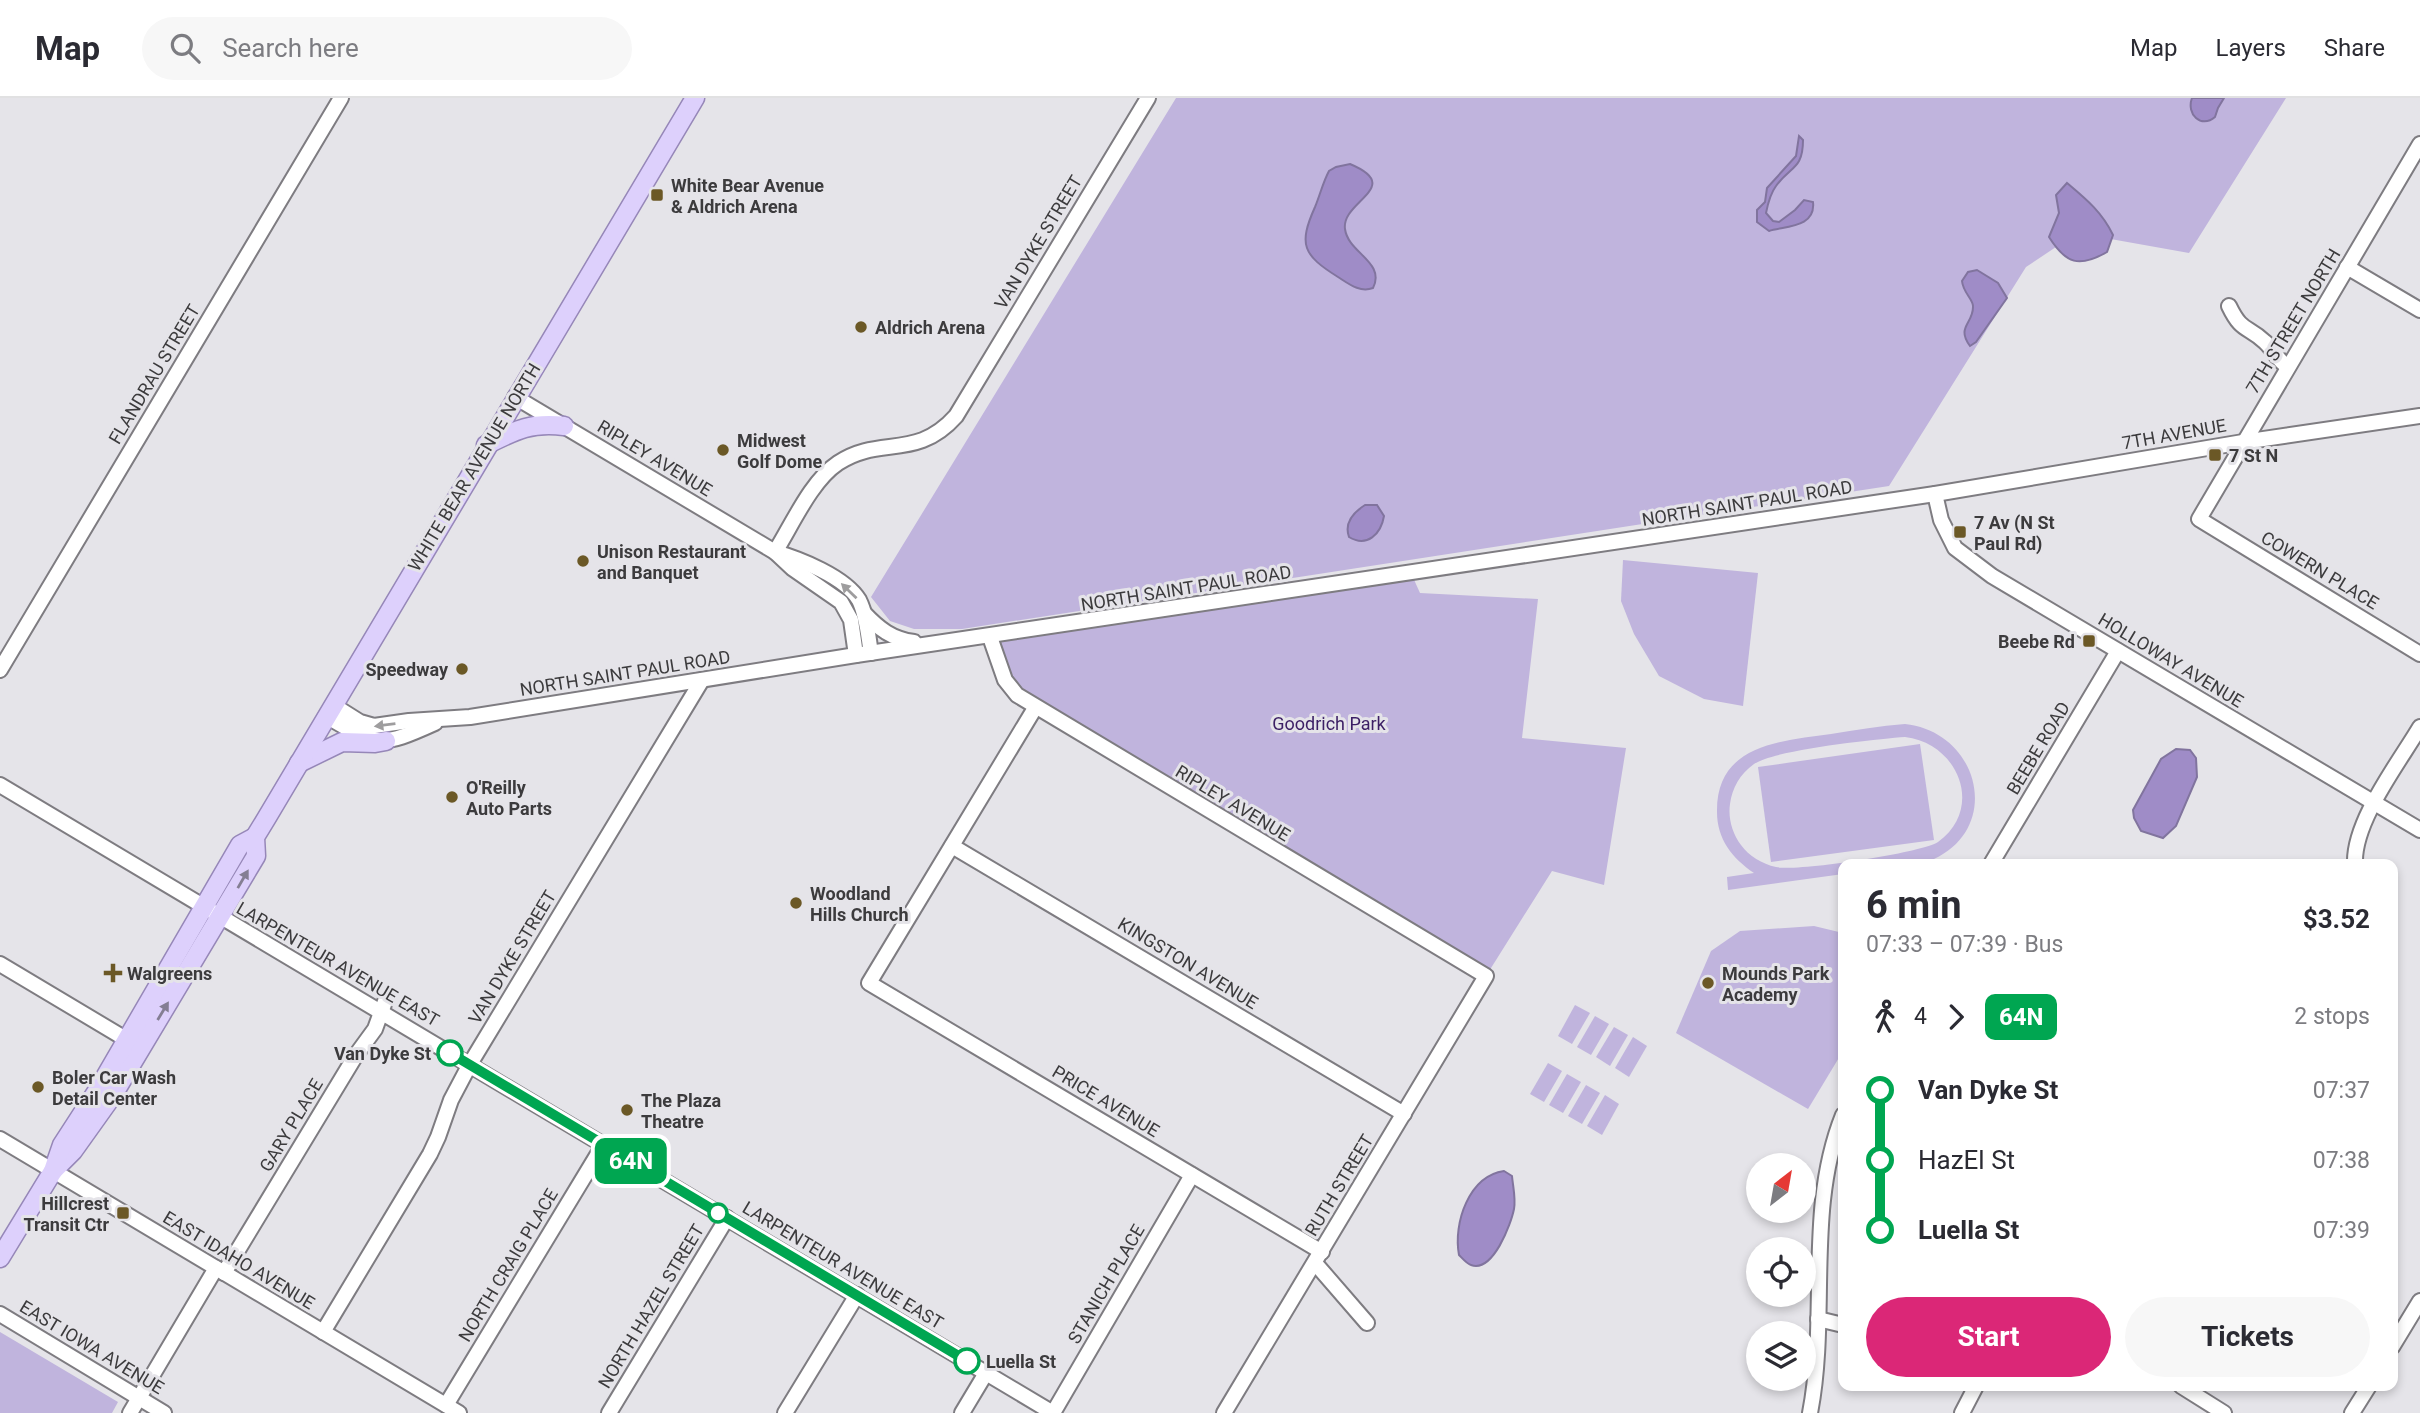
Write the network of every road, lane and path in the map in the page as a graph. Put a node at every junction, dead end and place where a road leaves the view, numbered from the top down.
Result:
1 (341, 98) edge
2 (695, 98) edge
3 (1148, 98) edge
4 (2420, 144) edge
5 (2347, 267) junction
6 (2229, 306) dead end
7 (2420, 310) edge
8 (2288, 367) junction
9 (515, 397) junction
10 (2420, 416) edge
11 (564, 426) junction
12 (2244, 442) junction
13 (486, 445) junction
14 (1935, 494) junction
15 (2199, 519) joint
16 (775, 552) junction
17 (863, 612) junction
18 (990, 636) junction
19 (930, 645) junction
20 (2118, 651) junction
21 (864, 654) junction
22 (2420, 654) edge
23 (0, 670) edge
24 (702, 680) junction
25 (1035, 708) junction
26 (329, 711) junction
27 (442, 720) junction
28 (2420, 727) edge
29 (386, 741) junction
30 (299, 763) junction
31 (0, 785) edge
32 (2374, 803) junction
33 (2420, 830) edge
34 (952, 846) junction
35 (1993, 859) edge
36 (2355, 859) edge
37 (212, 913) junction
38 (0, 964) edge
39 (1486, 976) joint
40 (387, 996) dead end
41 (380, 1013) junction
42 (134, 1044) junction
43 (470, 1064) junction
44 (1404, 1114) junction
45 (1838, 1130) edge
46 (0, 1139) edge
47 (604, 1144) junction
48 (53, 1171) junction
49 (1192, 1175) junction
50 (727, 1218) junction
51 (0, 1258) edge
52 (1319, 1258) junction
53 (220, 1270) junction
54 (857, 1295) junction
55 (2420, 1301) edge
56 (0, 1314) edge
57 (1818, 1319) junction
58 (1367, 1323) dead end
59 (1838, 1324) edge
60 (323, 1332) junction
61 (2398, 1337) edge
62 (986, 1373) junction
63 (1973, 1391) edge
64 (2188, 1391) edge
65 (2366, 1391) edge
66 (139, 1398) junction
67 (453, 1409) edge
68 (130, 1413) edge
69 (164, 1413) edge
70 (609, 1413) edge
71 (785, 1413) edge
72 (962, 1413) edge
73 (1053, 1413) edge
74 (1224, 1413) edge
75 (1810, 1413) edge
76 (1962, 1413) edge
77 (2224, 1413) edge
78 (2352, 1413) edge

1 - 23 street, FLANDRAU STREET
2 - 9 main road, WHITE BEAR AVENUE NORTH
3 - 16 street, VAN DYKE STREET
4 - 5 street, 7TH STREET NORTH
5 - 7 street
5 - 8 street, 7TH STREET NORTH
6 - 8 street
8 - 12 street, 7TH STREET NORTH
9 - 11 street, RIPLEY AVENUE
9 - 13 main road, WHITE BEAR AVENUE NORTH
10 - 12 street, 7TH AVENUE
11 - 13 main road
11 - 16 street, RIPLEY AVENUE
12 - 14 street, 7TH AVENUE
12 - 15 street, 7TH STREET NORTH
13 - 26 main road, WHITE BEAR AVENUE NORTH
14 - 18 street, NORTH SAINT PAUL ROAD
14 - 20 street, HOLLOWAY AVENUE
15 - 22 street, COWERN PLACE
17 -> 16 street, RIPLEY AVENUE
16 - 21 street, RIPLEY AVENUE
17 - 19 street
17 - 21 street, RIPLEY AVENUE
18 - 19 street, NORTH SAINT PAUL ROAD
18 - 25 street, RIPLEY AVENUE
19 - 21 street, NORTH SAINT PAUL ROAD
20 - 32 street, HOLLOWAY AVENUE
20 - 35 street, BEEBE ROAD
21 - 24 street, NORTH SAINT PAUL ROAD
24 - 27 street, NORTH SAINT PAUL ROAD
24 - 43 street, VAN DYKE STREET
25 - 34 street
25 - 39 street, RIPLEY AVENUE
27 -> 26 street, NORTH SAINT PAUL ROAD
26 - 29 street
26 - 30 main road, WHITE BEAR AVENUE NORTH
27 - 29 street, NORTH SAINT PAUL ROAD
28 - 32 street
29 - 30 main road
30 - 37 main road, WHITE BEAR AVENUE NORTH
31 - 37 street, LARPENTEUR AVENUE EAST
32 - 33 street, HOLLOWAY AVENUE
32 - 36 street
34 - 44 street, KINGSTON AVENUE
34 - 49 street, PRICE AVENUE
37 - 41 street, LARPENTEUR AVENUE EAST
37 - 42 main road, WHITE BEAR AVENUE NORTH
38 - 42 street
39 - 44 street, RUTH STREET
40 - 41 street, GARY PLACE
41 - 43 street, LARPENTEUR AVENUE EAST
41 - 53 street, GARY PLACE
42 - 48 main road, WHITE BEAR AVENUE NORTH
43 - 47 street, LARPENTEUR AVENUE EAST
43 - 60 street, VAN DYKE STREET
44 - 52 street, RUTH STREET
45 - 57 street
46 - 48 street, EAST IDAHO AVENUE
47 - 50 street, LARPENTEUR AVENUE EAST
47 - 67 street, NORTH CRAIG PLACE
48 - 51 main road, WHITE BEAR AVENUE NORTH
48 - 53 street, EAST IDAHO AVENUE
49 - 52 street, PRICE AVENUE
49 - 73 street, STANICH PLACE
50 - 54 street, LARPENTEUR AVENUE EAST
50 - 70 street, NORTH HAZEL STREET
52 - 58 street, PRICE AVENUE
52 - 74 street, RUTH STREET
53 - 60 street, EAST IDAHO AVENUE
53 - 66 street, GARY PLACE
54 - 62 street, LARPENTEUR AVENUE EAST
54 - 71 street
55 - 61 street
56 - 66 street, EAST IOWA AVENUE
57 - 59 street
57 - 75 street
60 - 67 street, EAST IDAHO AVENUE
62 - 72 street
62 - 73 street, LARPENTEUR AVENUE EAST
63 - 76 street
64 - 77 street
65 - 78 street
66 - 68 street, GARY PLACE
66 - 69 street, EAST IOWA AVENUE

